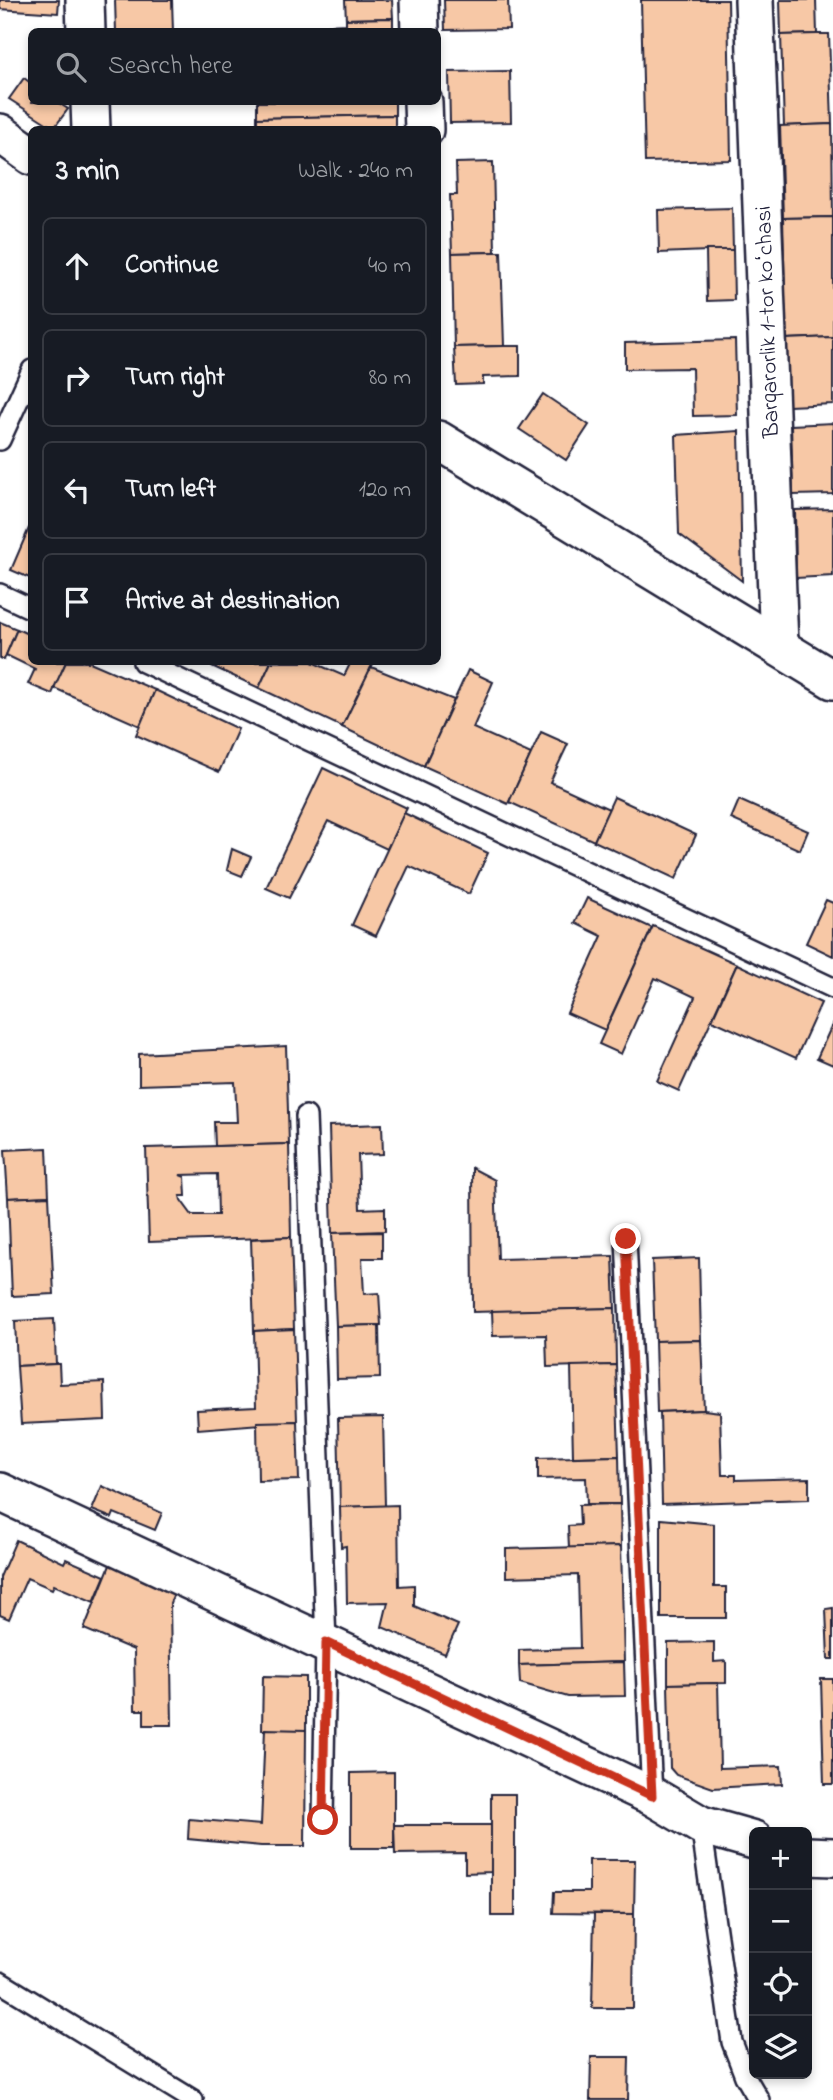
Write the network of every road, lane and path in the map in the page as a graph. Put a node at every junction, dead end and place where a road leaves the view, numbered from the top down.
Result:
1 (85, 0) edge
2 (419, 0) edge
3 (754, 0) edge
4 (86, 28) edge
5 (420, 28) edge
6 (90, 105) edge
7 (423, 105) edge
8 (91, 126) edge
9 (424, 126) edge
10 (0, 133) edge
11 (28, 153) edge
12 (28, 379) edge
13 (0, 440) edge
14 (441, 442) edge
15 (0, 594) edge
16 (28, 607) edge
17 (779, 645) junction
18 (149, 665) edge
19 (833, 680) edge
20 (833, 988) edge
21 (306, 1116) dead end
22 (626, 1239) dead end
23 (0, 1492) edge
24 (326, 1642) junction
25 (652, 1796) junction
26 (323, 1820) dead end
27 (701, 1825) junction
28 (749, 1839) edge
29 (812, 1856) edge
30 (833, 1857) edge
31 (0, 1983) edge
32 (193, 2100) edge
33 (760, 2100) edge

1 - 4 street
2 - 5 street
3 - 17 street, Barqarorlik 1-tor koʻchasi
6 - 8 street
7 - 9 street
10 - 11 street
12 - 13 lane
14 - 17 street
15 - 16 lane
17 - 19 street
18 - 20 lane
21 - 24 lane
22 - 25 lane
23 - 24 street
24 - 25 street
24 - 26 lane
25 - 27 street
27 - 28 street
27 - 33 lane
29 - 30 street
31 - 32 lane

